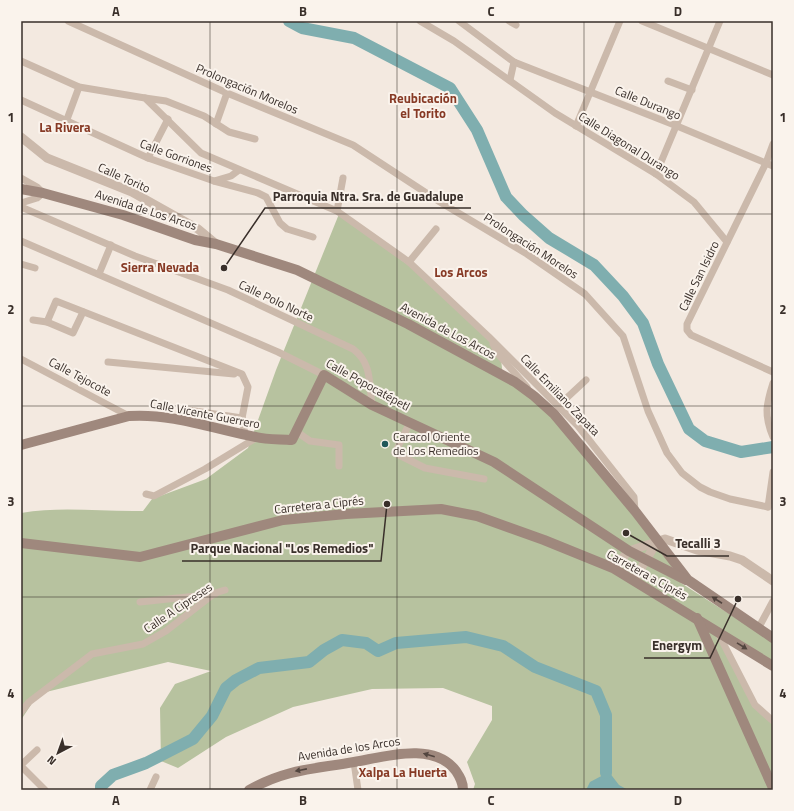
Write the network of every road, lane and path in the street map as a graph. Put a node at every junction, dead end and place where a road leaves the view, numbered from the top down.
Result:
1 (68, 21) edge
2 (420, 21) edge
3 (460, 21) edge
4 (620, 21) edge
5 (642, 21) edge
6 (720, 21) edge
7 (710, 48) junction
8 (21, 61) edge
9 (514, 62) junction
10 (772, 75) edge
11 (510, 80) junction
12 (668, 81) dead end
13 (79, 86) junction
14 (692, 90) junction
15 (592, 92) junction
16 (227, 93) junction
17 (145, 98) junction
18 (21, 100) edge
19 (168, 119) junction
20 (66, 122) junction
21 (216, 124) junction
22 (576, 126) junction
23 (677, 126) junction
24 (21, 137) edge
25 (255, 139) dead end
26 (773, 144) edge
27 (148, 158) junction
28 (766, 164) junction
29 (773, 166) edge
30 (239, 170) junction
31 (656, 174) junction
32 (21, 178) edge
33 (343, 178) dead end
34 (214, 181) junction
35 (21, 189) edge
36 (43, 192) junction
37 (21, 203) edge
38 (21, 207) edge
39 (337, 211) junction
40 (436, 229) dead end
41 (314, 237) dead end
42 (21, 241) edge
43 (727, 242) junction
44 (216, 244) junction
45 (111, 245) junction
46 (409, 262) junction
47 (21, 264) edge
48 (35, 268) dead end
49 (99, 274) junction
50 (83, 312) junction
51 (33, 320) dead end
52 (47, 322) junction
53 (489, 337) junction
54 (21, 359) edge
55 (108, 362) dead end
56 (773, 372) edge
57 (242, 374) junction
58 (324, 375) junction
59 (586, 380) dead end
60 (773, 383) edge
61 (534, 396) junction
62 (372, 404) junction
63 (558, 406) junction
64 (180, 409) dead end
65 (129, 416) junction
66 (242, 418) junction
67 (410, 422) junction
68 (772, 433) edge
69 (245, 434) junction
70 (294, 436) junction
71 (256, 438) junction
72 (21, 445) edge
73 (339, 466) dead end
74 (773, 472) edge
75 (484, 479) dead end
76 (146, 494) dead end
77 (770, 509) edge
78 (635, 511) junction
79 (658, 540) junction
80 (21, 543) edge
81 (629, 552) junction
82 (646, 561) junction
83 (613, 568) junction
84 (634, 580) junction
85 (688, 580) junction
86 (773, 581) edge
87 (225, 590) dead end
88 (215, 594) junction
89 (773, 601) edge
90 (140, 602) dead end
91 (697, 618) junction
92 (758, 627) junction
93 (717, 631) junction
94 (773, 637) edge
95 (773, 666) edge
96 (21, 712) edge
97 (773, 721) edge
98 (37, 750) dead end
99 (354, 762) junction
100 (21, 766) edge
101 (156, 776) dead end
102 (773, 788) edge
103 (45, 790) edge
104 (150, 790) edge
105 (249, 790) edge
106 (358, 790) edge
107 (463, 790) edge

1 - 16 street, Prolongación Morelos
2 - 11 street
3 - 9 street, Calle Durango
4 - 15 street
5 - 7 street
6 - 7 street
7 - 10 street
7 - 14 street
8 - 13 street
9 - 11 street
9 - 15 street, Calle Durango
11 - 22 street, Calle Diagonal Durango
12 - 14 street
13 - 17 street
13 - 20 street
14 - 23 street
15 - 22 street
15 - 23 street, Calle Durango
16 - 21 street
16 - 77 street, Prolongación Morelos
17 - 19 street, Calle Emiliano Zapata
17 - 21 street
18 - 20 street, Calle Gorriones
19 - 27 street
19 - 30 street, Calle Emiliano Zapata
20 - 27 street, Calle Gorriones
21 - 25 street
22 - 31 street, Calle Diagonal Durango
23 - 28 street, Calle Durango
23 - 31 street
24 - 44 street, Calle Torito
26 - 28 street, Calle San Isidro
27 - 34 street, Calle Gorriones
28 - 29 street, Calle Durango
28 - 43 street, Calle San Isidro
30 - 34 street
30 - 39 street, Calle Emiliano Zapata
31 - 43 street, Calle Diagonal Durango
32 - 36 street
33 - 39 street
34 - 41 street, Calle Gorriones
35 - 36 main road, Avenida de Los Arcos
36 - 37 street
36 - 44 main road, Avenida de Los Arcos
38 - 45 street, Calle Polo Norte
39 - 46 street, Calle Emiliano Zapata
40 - 46 street
42 - 49 street, Calle Popocatépetl
43 - 56 street, Calle San Isidro
44 - 61 main road, Avenida de Los Arcos
45 - 49 street
45 - 62 street, Calle Polo Norte
46 - 53 street, Calle Emiliano Zapata
47 - 48 street
49 - 58 street, Calle Popocatépetl
50 - 52 street
50 - 52 street
50 - 57 street
51 - 52 street
53 - 61 street, Calle Emiliano Zapata
53 - 63 street, Calle Emiliano Zapata
54 - 65 street, Calle Tejocote
55 - 57 street
57 - 66 street
58 - 62 main road, Calle Popocatépetl
58 - 70 main road
59 - 63 street
60 - 68 street
61 - 78 main road, Avenida de Los Arcos
62 - 67 main road, Calle Popocatépetl
63 - 78 street, Calle Emiliano Zapata
64 - 66 street
65 - 69 main road, Calle Vicente Guerrero
65 - 72 main road, Calle Vicente Guerrero
66 - 69 street
67 - 75 street
67 - 81 main road, Calle Popocatépetl
69 - 71 main road, Calle Vicente Guerrero
70 - 71 main road, Calle Vicente Guerrero
70 - 73 street, Calle Vicente Guerrero
71 - 76 street
74 - 77 street
78 - 79 main road, Avenida de Los Arcos
79 - 81 street
79 - 82 street
79 - 85 main road, Avenida de Los Arcos
79 - 86 street
80 - 83 main road, Carretera a Ciprés
81 - 82 main road, Calle Popocatépetl
81 - 83 street
82 - 84 street
82 - 85 main road, Calle Popocatépetl
83 - 84 main road, Carretera a Ciprés
84 - 91 main road, Carretera a Ciprés
92 -> 85 main road, Avenida de Los Arcos
87 - 88 street, Calle A Cipreses
88 - 90 street
88 - 96 street, Calle A Cipreses
89 - 92 street
91 - 93 main road
91 - 102 main road
92 - 94 main road, Avenida de Los Arcos
93 -> 95 main road
93 - 97 street
98 - 100 street
99 -> 105 main road, Avenida de los Arcos
99 - 106 street
107 -> 99 main road, Avenida de los Arcos
100 - 103 street
101 - 104 street

